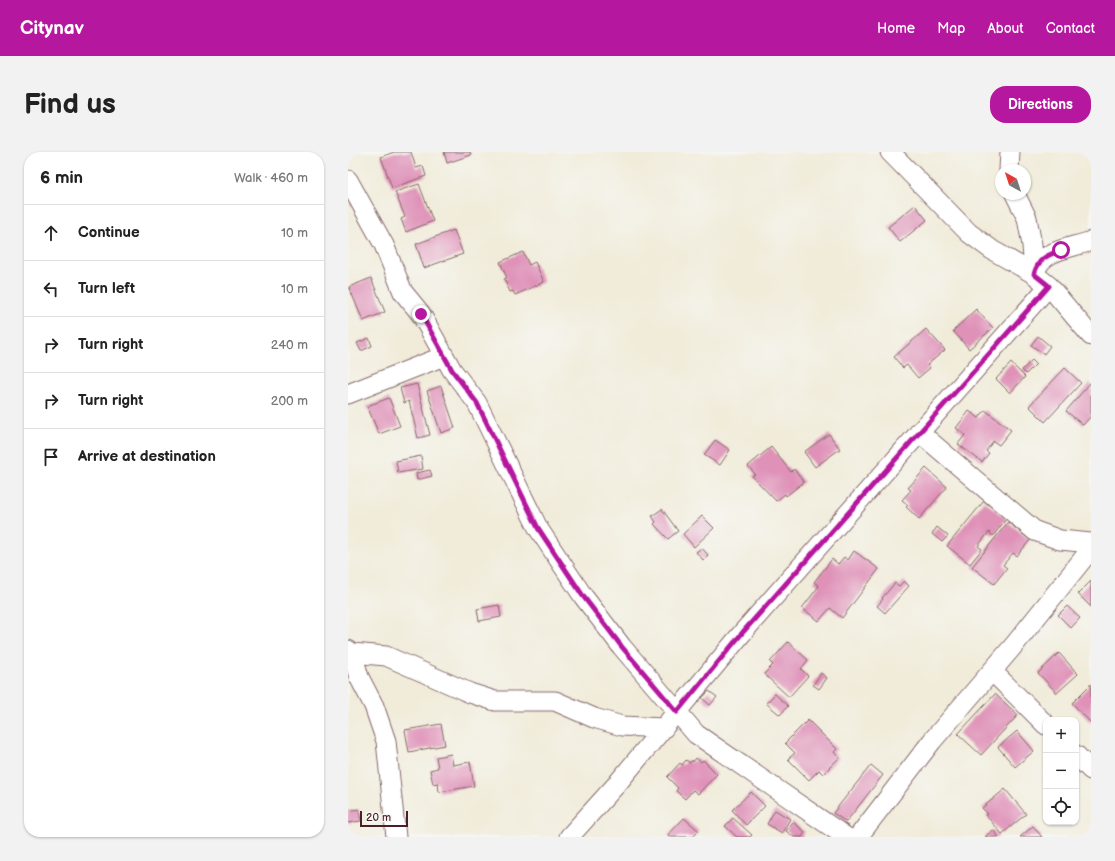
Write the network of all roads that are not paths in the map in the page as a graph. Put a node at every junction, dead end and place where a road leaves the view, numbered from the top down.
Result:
1 (890, 152) edge
2 (1010, 152) edge
3 (1009, 164) edge
4 (348, 180) edge
5 (1018, 200) edge
6 (1091, 241) edge
7 (1034, 274) junction
8 (1049, 286) junction
9 (1091, 336) edge
10 (444, 356) junction
11 (348, 394) edge
12 (919, 432) junction
13 (1091, 543) edge
14 (1091, 549) edge
15 (350, 652) edge
16 (992, 671) junction
17 (677, 712) junction
18 (1043, 722) edge
19 (664, 728) junction
20 (1079, 758) edge
21 (1091, 770) edge
22 (396, 837) edge
23 (569, 837) edge
24 (846, 837) edge
25 (858, 837) edge

1 - 7 street
2 - 3 street
4 - 10 street
5 - 7 street
6 - 7 street
7 - 8 street
8 - 9 street
8 - 12 street
10 - 11 street
10 - 17 street
12 - 13 street
12 - 17 street
14 - 16 street
15 - 19 street
15 - 22 street
16 - 18 street
16 - 25 street
17 - 19 street
17 - 24 street
19 - 23 street
20 - 21 street

